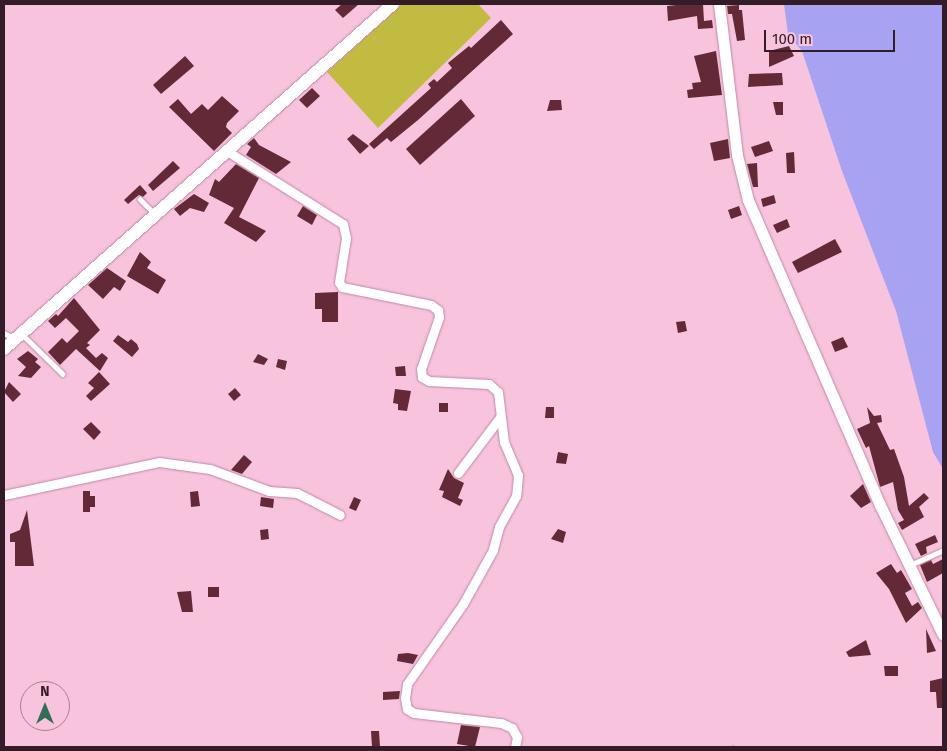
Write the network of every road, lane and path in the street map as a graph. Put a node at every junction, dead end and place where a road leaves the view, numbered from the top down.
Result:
1 (393, 4) edge
2 (719, 4) edge
3 (227, 150) junction
4 (140, 199) dead end
5 (155, 214) junction
6 (13, 335) edge
7 (4, 349) edge
8 (63, 374) dead end
9 (501, 416) junction
10 (458, 473) dead end
11 (4, 495) edge
12 (340, 515) dead end
13 (943, 550) edge
14 (909, 565) junction
15 (943, 635) edge
16 (515, 747) edge

1 - 3 main road
2 - 14 street
3 - 5 main road
3 - 9 street
4 - 5 lane
5 - 6 main road
6 - 7 main road
6 - 8 lane
9 - 10 street
9 - 16 street
11 - 12 street
13 - 14 lane
14 - 15 street

